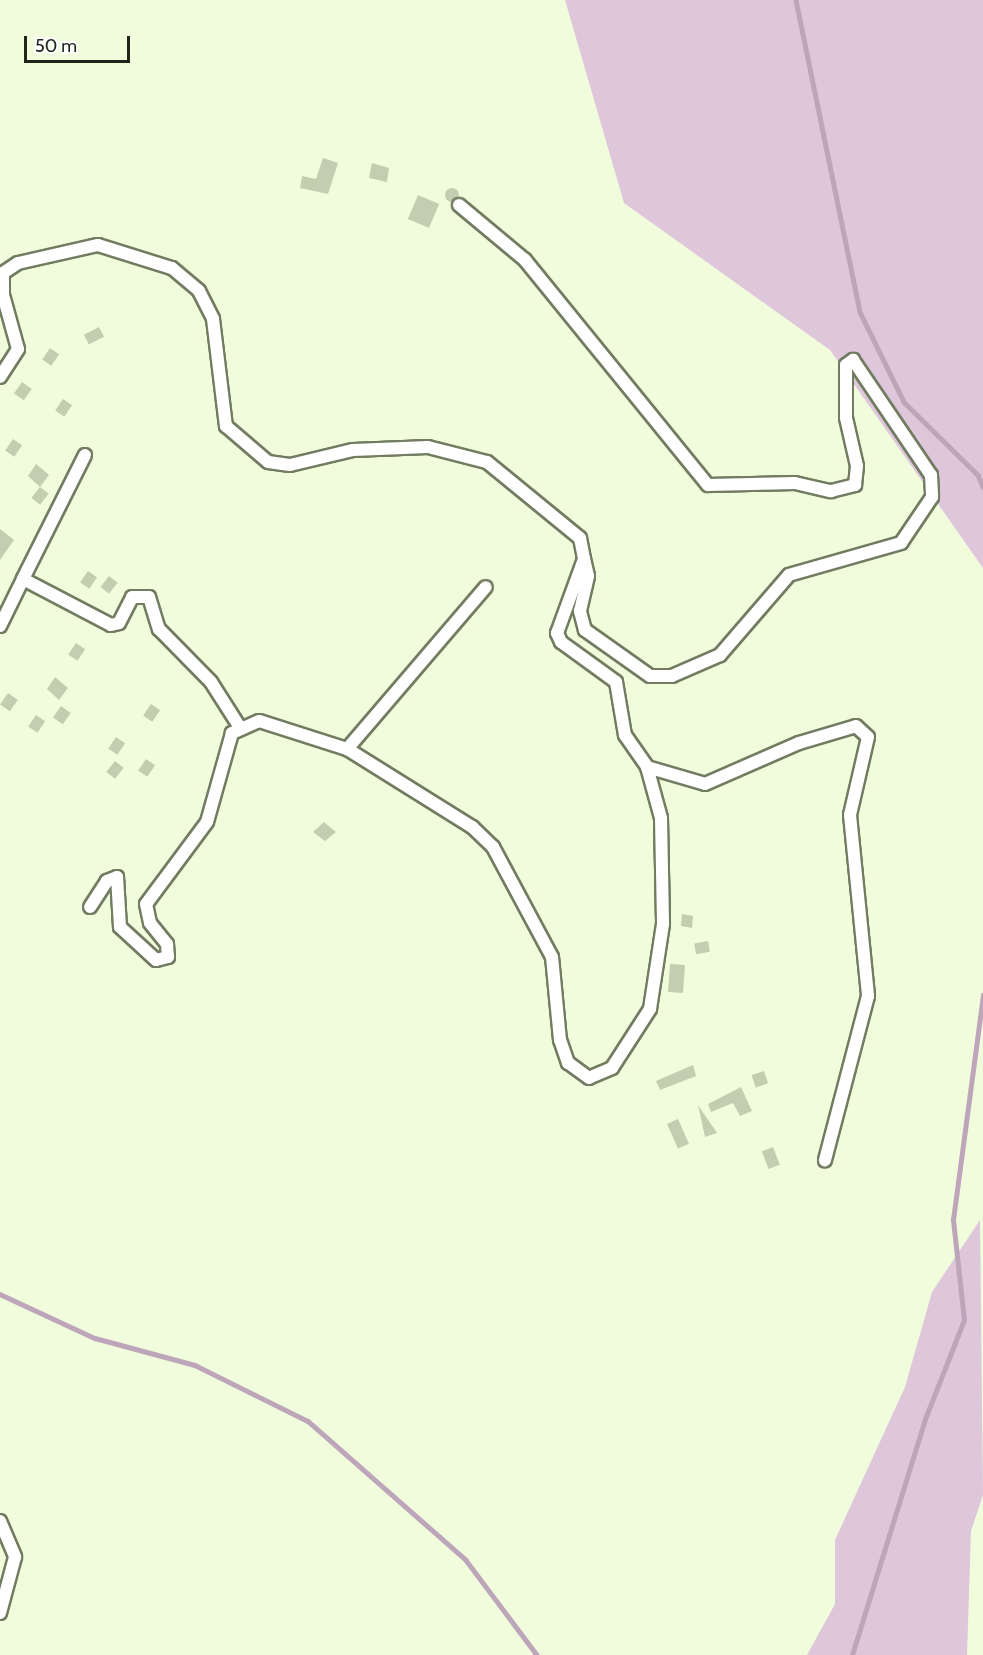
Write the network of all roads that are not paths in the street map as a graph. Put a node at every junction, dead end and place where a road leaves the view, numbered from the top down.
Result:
1 (459, 206) dead end
2 (0, 308) edge
3 (14, 323) junction
4 (0, 377) edge
5 (85, 455) dead end
6 (584, 559) junction
7 (23, 579) junction
8 (486, 587) dead end
9 (0, 626) edge
10 (239, 726) junction
11 (347, 749) junction
12 (647, 767) junction
13 (90, 907) dead end
14 (825, 1160) dead end
15 (0, 1521) edge
16 (3, 1589) edge
17 (0, 1613) edge

1 - 6 street
2 - 3 street
3 - 4 street
3 - 6 street
5 - 7 street
6 - 12 street
7 - 9 street
7 - 10 street
8 - 11 street
10 - 11 street
10 - 13 street
11 - 12 street
12 - 14 street
15 - 16 street
16 - 17 street

